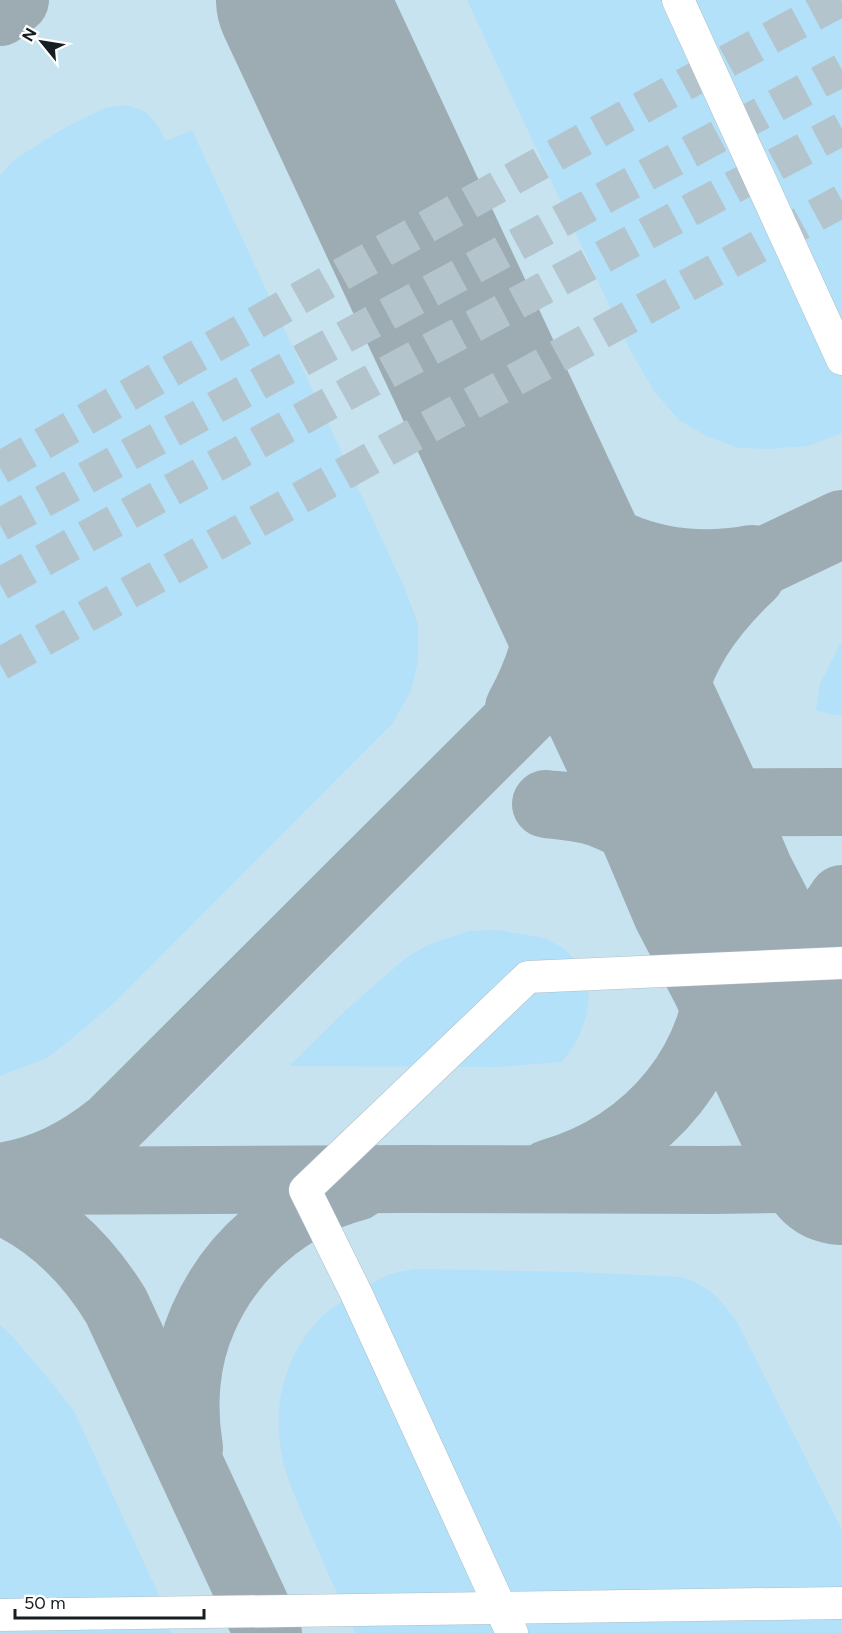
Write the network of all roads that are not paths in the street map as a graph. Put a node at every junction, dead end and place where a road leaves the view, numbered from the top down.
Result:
1 (678, 0) edge
2 (842, 359) edge
3 (842, 963) edge
4 (842, 1603) edge
5 (0, 1615) edge
6 (507, 1621) edge

1 - 2 lane
3 - 6 lane
4 - 6 lane
5 - 6 lane

